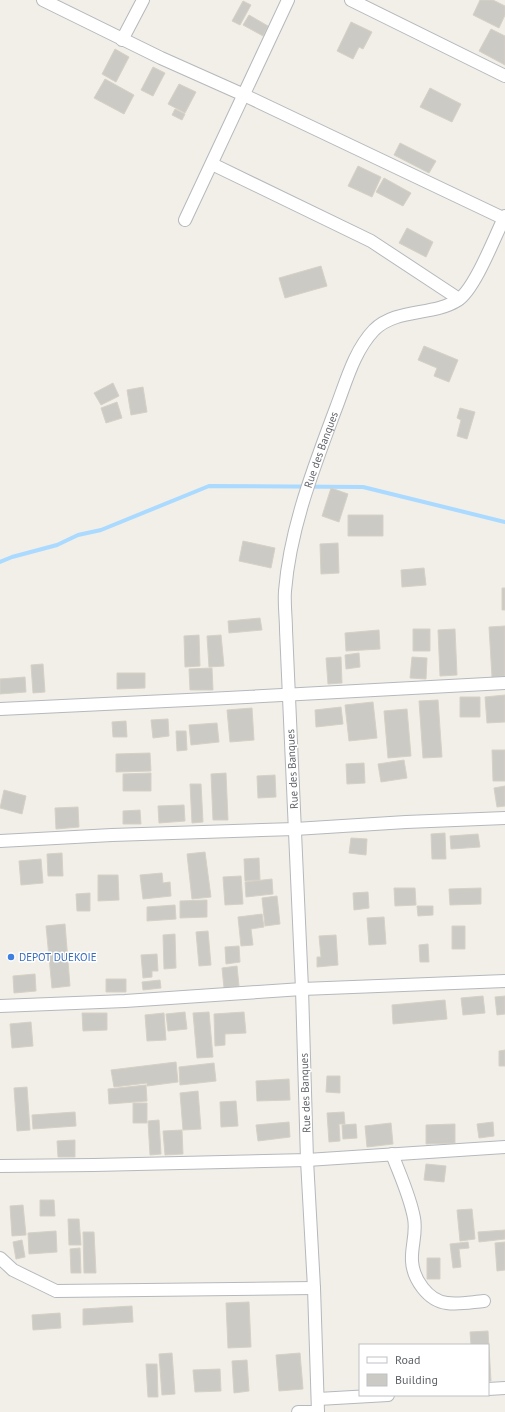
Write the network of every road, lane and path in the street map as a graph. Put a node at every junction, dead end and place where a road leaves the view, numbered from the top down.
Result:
1 (44, 0) edge
2 (143, 0) edge
3 (288, 0) edge
4 (351, 0) edge
5 (122, 40) junction
6 (505, 76) edge
7 (244, 95) junction
8 (212, 164) junction
9 (505, 218) edge
10 (185, 220) dead end
11 (459, 299) junction
12 (505, 683) edge
13 (289, 695) junction
14 (0, 709) edge
15 (505, 818) edge
16 (295, 829) junction
17 (0, 841) edge
18 (505, 981) edge
19 (302, 989) junction
20 (0, 1006) edge
21 (505, 1146) edge
22 (392, 1154) junction
23 (307, 1160) junction
24 (0, 1166) edge
25 (0, 1258) edge
26 (314, 1288) junction
27 (484, 1301) dead end
28 (505, 1388) edge
29 (489, 1389) edge
30 (370, 1396) edge
31 (318, 1399) junction
32 (298, 1412) edge
33 (318, 1412) edge

1 - 5 street
2 - 5 street
3 - 7 street
4 - 6 street
5 - 7 street
7 - 8 street
7 - 9 street
8 - 10 street
8 - 11 street
9 - 11 street, Rue des Banques
11 - 13 street, Rue des Banques
12 - 13 street
13 - 14 street
13 - 16 street, Rue des Banques
15 - 16 street
16 - 17 street
16 - 19 street, Rue des Banques
18 - 19 street
19 - 20 street
19 - 23 street, Rue des Banques
21 - 22 street
22 - 23 street
22 - 27 street
23 - 24 street
23 - 26 street, Rue des Banques
25 - 26 street
26 - 31 street, Rue des Banques
28 - 29 street
30 - 31 street
31 - 33 street, Rue des Banques
32 - 33 street

